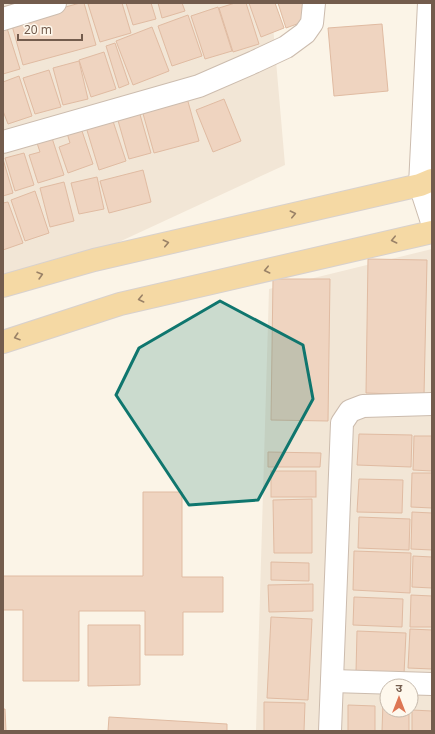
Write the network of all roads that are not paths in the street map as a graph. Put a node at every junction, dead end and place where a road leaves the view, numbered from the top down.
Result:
1 (55, 3) edge
2 (314, 3) edge
3 (429, 3) edge
4 (3, 19) edge
5 (3, 142) edge
6 (426, 182) edge
7 (432, 222) edge
8 (432, 232) edge
9 (3, 286) edge
10 (3, 342) edge
11 (432, 404) edge
12 (332, 681) junction
13 (432, 684) edge
14 (330, 731) edge

1 - 4 street
2 - 5 street
3 - 6 street
6 - 7 street
9 -> 6 main road
8 -> 10 main road
11 - 12 street
12 - 13 street
12 - 14 street

